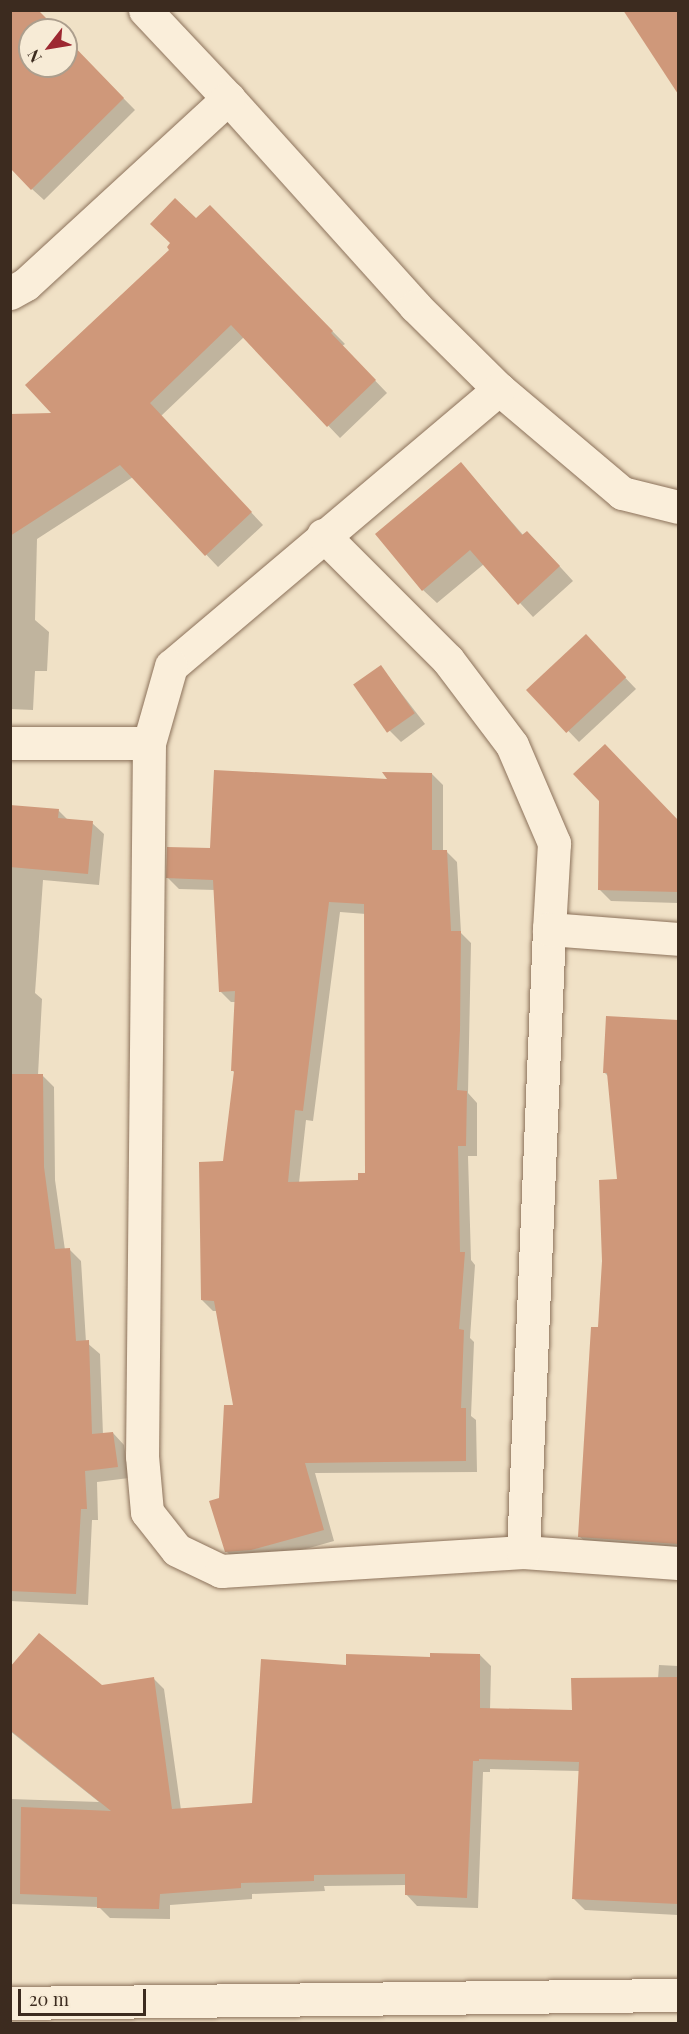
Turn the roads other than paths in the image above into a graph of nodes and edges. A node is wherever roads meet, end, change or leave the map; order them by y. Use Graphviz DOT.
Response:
graph roads {
  1 [pos="145,10"];
  2 [pos="228,98"];
  3 [pos="10,293"];
  4 [pos="500,389"];
  5 [pos="678,507"];
  6 [pos="323,535"];
  7 [pos="10,743"];
  8 [pos="149,743"];
  9 [pos="549,929"];
  10 [pos="678,939"];
  11 [pos="523,1552"];
  12 [pos="678,1563"];
  13 [pos="678,1995"];
  14 [pos="16,2010"];
  1 -- 2 [label="street"];
  2 -- 3 [label="street"];
  2 -- 4 [label="street"];
  4 -- 5 [label="street"];
  4 -- 6 [label="street"];
  6 -- 8 [label="street"];
  6 -- 9 [label="street"];
  7 -- 8 [label="street"];
  8 -- 11 [label="street"];
  9 -- 10 [label="street"];
  9 -- 11 [label="street"];
  11 -- 12 [label="street"];
  13 -- 14 [label="street"];
}
